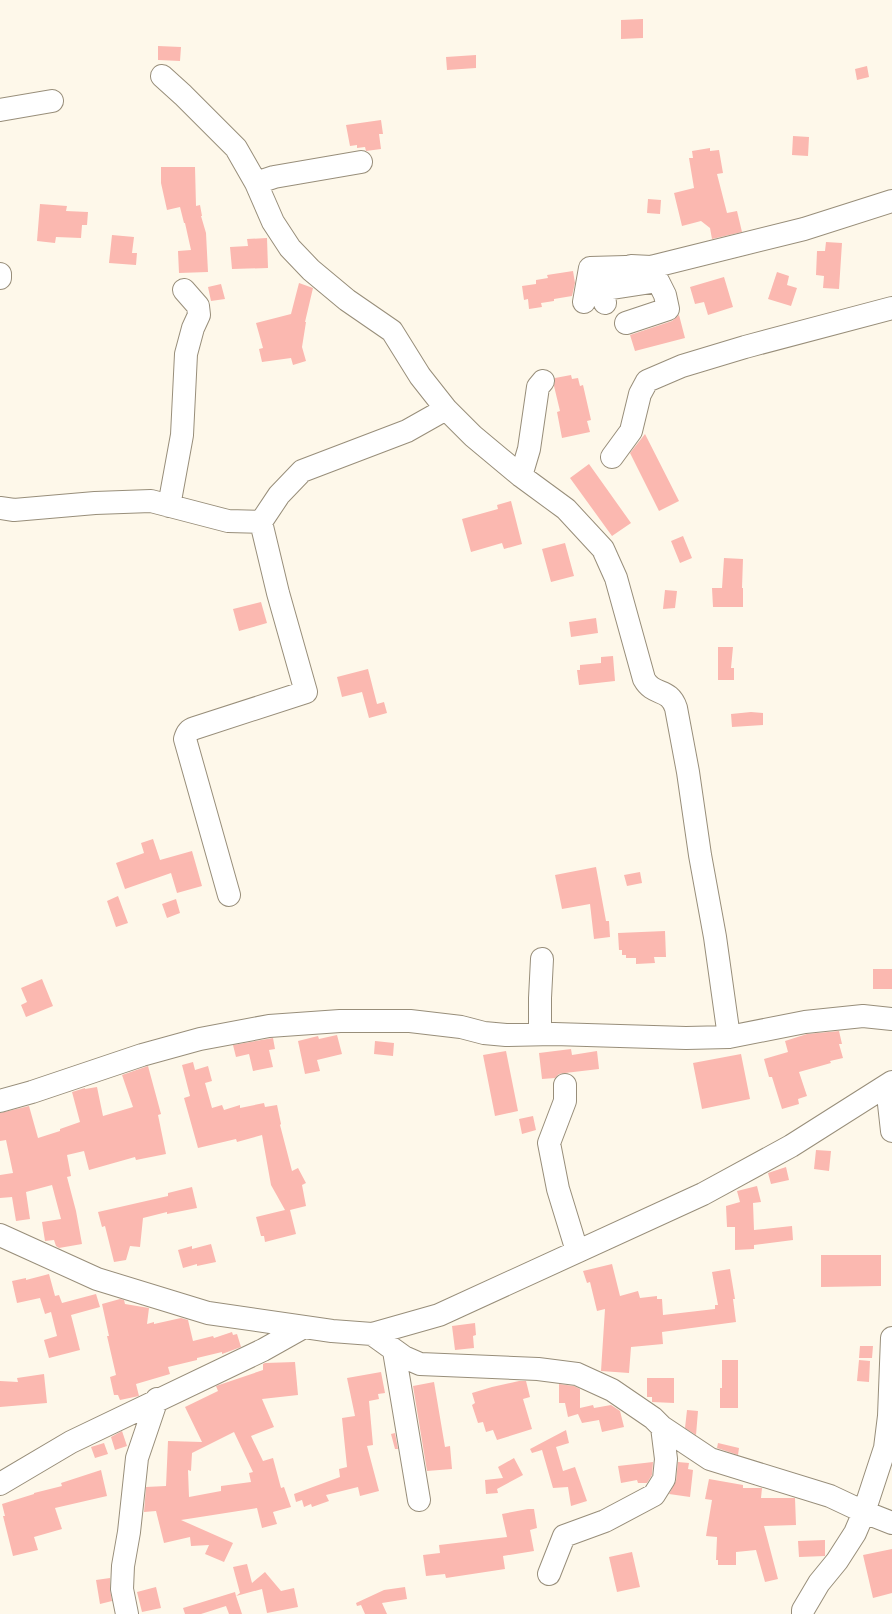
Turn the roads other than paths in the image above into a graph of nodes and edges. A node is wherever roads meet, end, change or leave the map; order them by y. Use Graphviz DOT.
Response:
graph roads {
  1 [pos="162,76"];
  2 [pos="52,101"];
  3 [pos="0,110"];
  4 [pos="361,162"];
  5 [pos="256,183"];
  6 [pos="892,200"];
  7 [pos="631,266"];
  8 [pos="0,274"];
  9 [pos="0,278"];
  10 [pos="184,290"];
  11 [pos="584,302"];
  12 [pos="892,308"];
  13 [pos="626,324"];
  14 [pos="543,380"];
  15 [pos="446,409"];
  16 [pos="612,457"];
  17 [pos="521,476"];
  18 [pos="169,506"];
  19 [pos="0,508"];
  20 [pos="261,522"];
  21 [pos="229,895"];
  22 [pos="542,959"];
  23 [pos="892,1019"];
  24 [pos="540,1034"];
  25 [pos="728,1037"];
  26 [pos="889,1084"];
  27 [pos="565,1085"];
  28 [pos="0,1101"];
  29 [pos="892,1131"];
  30 [pos="0,1234"];
  31 [pos="577,1250"];
  32 [pos="304,1327"];
  33 [pos="372,1334"];
  34 [pos="892,1338"];
  35 [pos="394,1351"];
  36 [pos="157,1399"];
  37 [pos="662,1427"];
  38 [pos="0,1484"];
  39 [pos="419,1500"];
  40 [pos="864,1512"];
  41 [pos="892,1522"];
  42 [pos="549,1574"];
  43 [pos="127,1614"];
  44 [pos="803,1614"];
  1 -- 5 [label="street"];
  2 -- 3 [label="street"];
  4 -- 5 [label="street"];
  5 -- 15 [label="street"];
  6 -- 7 [label="street"];
  7 -- 11 [label="street"];
  7 -- 13 [label="street"];
  8 -- 9 [label="street"];
  10 -- 18 [label="street"];
  12 -- 16 [label="street"];
  14 -- 17 [label="street"];
  15 -- 17 [label="street"];
  15 -- 20 [label="street"];
  17 -- 25 [label="street"];
  18 -- 19 [label="street"];
  18 -- 20 [label="street"];
  20 -- 21 [label="street"];
  22 -- 24 [label="street"];
  23 -- 25 [label="street"];
  24 -- 25 [label="street"];
  24 -- 28 [label="street"];
  26 -- 29 [label="street"];
  26 -- 31 [label="street"];
  27 -- 31 [label="street"];
  30 -- 32 [label="street"];
  31 -- 33 [label="street"];
  32 -- 33 [label="street"];
  32 -- 36 [label="street"];
  33 -- 35 [label="street"];
  34 -- 40 [label="street"];
  35 -- 37 [label="street"];
  35 -- 39 [label="street"];
  36 -- 38 [label="street"];
  36 -- 43 [label="street"];
  37 -- 40 [label="street"];
  37 -- 42 [label="street"];
  40 -- 41 [label="street"];
  40 -- 44 [label="street"];
}
